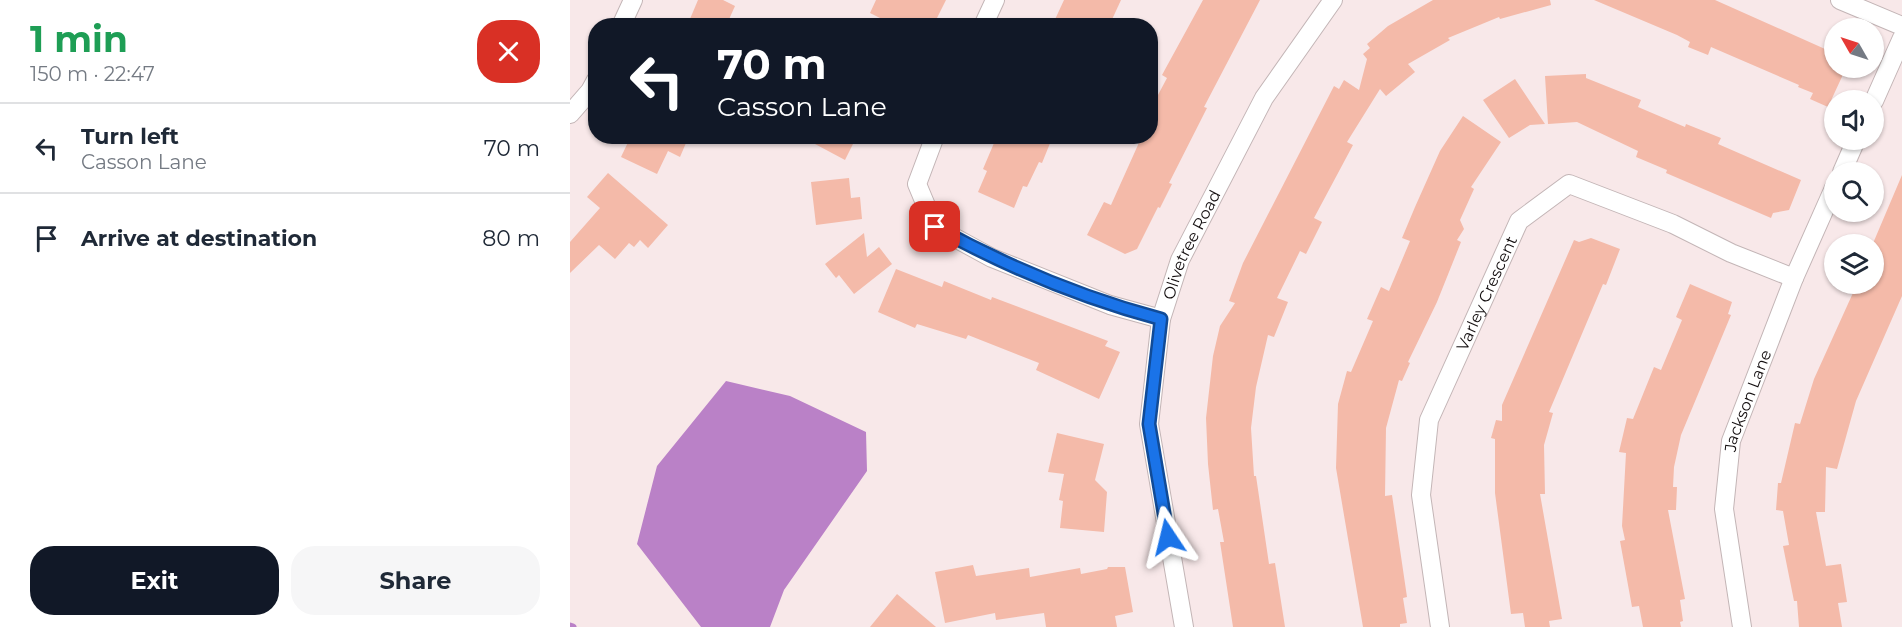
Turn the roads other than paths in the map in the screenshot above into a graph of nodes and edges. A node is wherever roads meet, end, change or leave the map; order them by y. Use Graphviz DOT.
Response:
graph roads {
  1 [pos="633,0"];
  2 [pos="995,0"];
  3 [pos="1333,0"];
  4 [pos="1840,0"];
  5 [pos="625,18"];
  6 [pos="987,18"];
  7 [pos="1902,26"];
  8 [pos="1902,38"];
  9 [pos="1879,90"];
  10 [pos="588,93"];
  11 [pos="570,114"];
  12 [pos="932,144"];
  13 [pos="1824,210"];
  14 [pos="1794,278"];
  15 [pos="1161,319"];
  16 [pos="1184,627"];
  17 [pos="1440,627"];
  18 [pos="1742,627"];
  1 -- 5 [label="street"];
  2 -- 6 [label="street"];
  3 -- 15 [label="street, Olivetree Road"];
  4 -- 7 [label="street"];
  8 -- 9 [label="street"];
  10 -- 11 [label="street"];
  12 -- 15 [label="street"];
  13 -- 14 [label="street, Jackson Lane"];
  14 -- 17 [label="street, Varley Crescent"];
  14 -- 18 [label="street, Jackson Lane"];
  15 -- 16 [label="street, Olivetree Road"];
}
